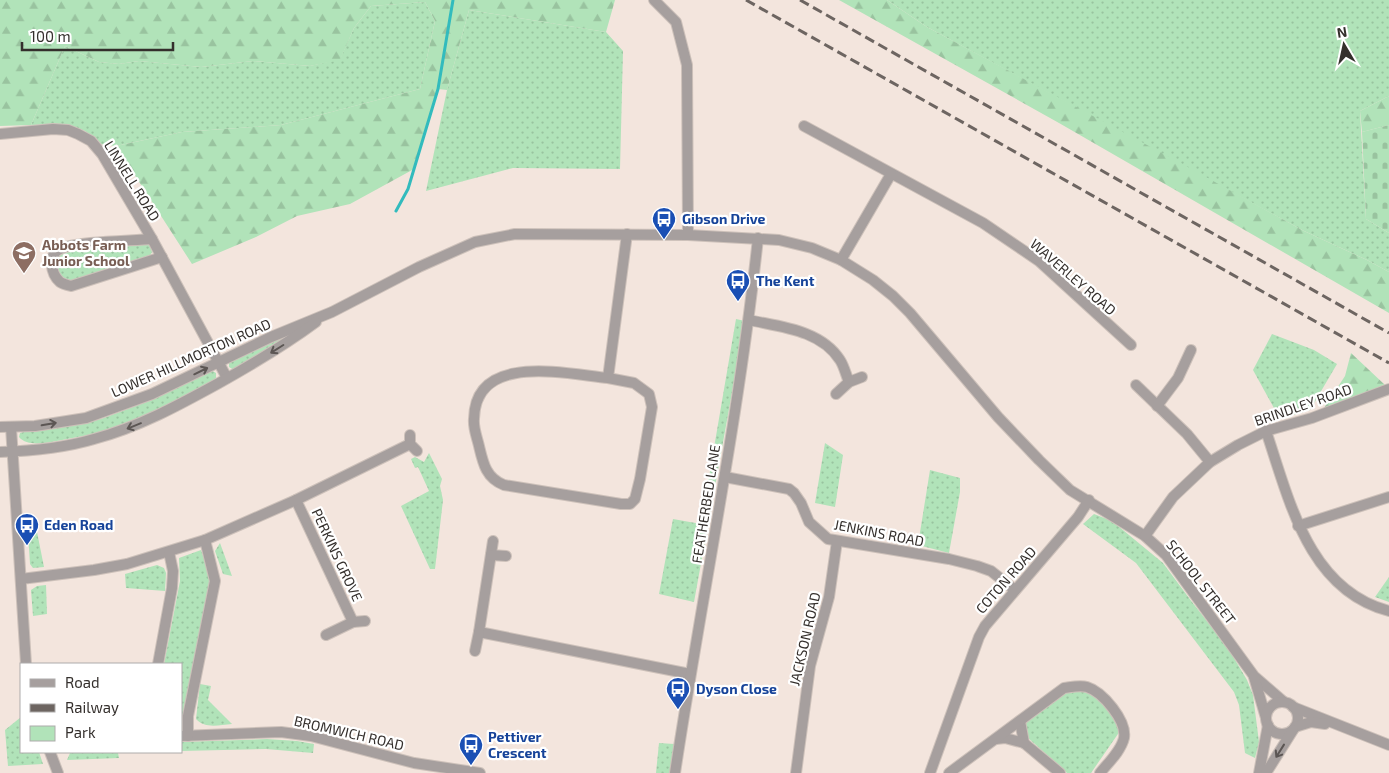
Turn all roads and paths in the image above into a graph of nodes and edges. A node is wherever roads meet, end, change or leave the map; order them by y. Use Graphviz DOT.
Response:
graph roads {
  1 [pos="654,0"];
  2 [pos="804,126"];
  3 [pos="0,134"];
  4 [pos="891,174"];
  5 [pos="627,234"];
  6 [pos="688,235"];
  7 [pos="758,238"];
  8 [pos="152,239"];
  9 [pos="162,257"];
  10 [pos="841,260"];
  11 [pos="332,312"];
  12 [pos="749,320"];
  13 [pos="1131,345"];
  14 [pos="1191,350"];
  15 [pos="219,362"];
  16 [pos="862,377"];
  17 [pos="227,378"];
  18 [pos="608,378"];
  19 [pos="849,382"];
  20 [pos="1136,385"];
  21 [pos="1389,389"];
  22 [pos="836,394"];
  23 [pos="1157,406"];
  24 [pos="0,427"];
  25 [pos="11,427"];
  26 [pos="1266,431"];
  27 [pos="412,444"];
  28 [pos="13,451"];
  29 [pos="0,452"];
  30 [pos="1210,462"];
  31 [pos="725,477"];
  32 [pos="1389,497"];
  33 [pos="296,500"];
  34 [pos="1089,500"];
  35 [pos="1298,526"];
  36 [pos="1145,536"];
  37 [pos="205,540"];
  38 [pos="493,541"];
  39 [pos="837,541"];
  40 [pos="169,552"];
  41 [pos="491,555"];
  42 [pos="506,556"];
  43 [pos="21,579"];
  44 [pos="1015,590"];
  45 [pos="1389,611"];
  46 [pos="365,621"];
  47 [pos="353,622"];
  48 [pos="479,632"];
  49 [pos="326,635"];
  50 [pos="475,652"];
  51 [pos="26,663"];
  52 [pos="158,663"];
  53 [pos="690,674"];
  54 [pos="1254,676"];
  55 [pos="1289,704"];
  56 [pos="1020,721"];
  57 [pos="1267,722"];
  58 [pos="1339,726"];
  59 [pos="1294,728"];
  60 [pos="185,736"];
  61 [pos="996,739"];
  62 [pos="1024,743"];
  63 [pos="1389,745"];
  64 [pos="54,753"];
  65 [pos="414,768"];
  66 [pos="58,773"];
  67 [pos="480,773"];
  68 [pos="675,773"];
  69 [pos="796,773"];
  70 [pos="930,773"];
  71 [pos="949,773"];
  72 [pos="1060,773"];
  73 [pos="1100,773"];
  74 [pos="1259,773"];
  75 [pos="1266,773"];
  1 -- 6 [label="street"];
  2 -- 4 [label="street, WAVERLEY ROAD"];
  3 -- 8 [label="street, LINNELL ROAD"];
  4 -- 10 [label="street"];
  4 -- 13 [label="street, WAVERLEY ROAD"];
  5 -- 6 [label="street, LOWER HILLMORTON ROAD"];
  5 -- 11 [label="street, LOWER HILLMORTON ROAD"];
  5 -- 18 [label="street"];
  6 -- 7 [label="street"];
  7 -- 10 [label="street"];
  7 -- 12 [label="street, FEATHERBED LANE"];
  8 -- 9 [label="street, LINNELL ROAD"];
  8 -- 9 [label="street, LINNELL ROAD"];
  9 -- 15 [label="street, LINNELL ROAD"];
  10 -- 34 [label="street"];
  11 -- 15 [label="street, LOWER HILLMORTON ROAD"];
  11 -- 17 [label="street, LOWER HILLMORTON ROAD, one-way"];
  12 -- 19 [label="street"];
  12 -- 31 [label="street, FEATHERBED LANE"];
  14 -- 23 [label="street"];
  15 -- 17 [label="street, LINNELL ROAD"];
  25 -- 15 [label="street, LOWER HILLMORTON ROAD, one-way"];
  16 -- 19 [label="street"];
  17 -- 28 [label="street, LOWER HILLMORTON ROAD, one-way"];
  18 -- 18 [label="street"];
  19 -- 22 [label="street"];
  20 -- 23 [label="street"];
  21 -- 26 [label="street, BRINDLEY ROAD"];
  23 -- 30 [label="street"];
  24 -- 25 [label="street, LOWER HILLMORTON ROAD"];
  25 -- 28 [label="street"];
  26 -- 30 [label="street, BRINDLEY ROAD"];
  26 -- 35 [label="street"];
  27 -- 33 [label="street"];
  28 -- 29 [label="street, LOWER HILLMORTON ROAD"];
  28 -- 43 [label="street"];
  30 -- 36 [label="street, BRINDLEY ROAD"];
  31 -- 39 [label="street, JENKINS ROAD"];
  31 -- 53 [label="street, FEATHERBED LANE"];
  32 -- 35 [label="street"];
  33 -- 37 [label="street"];
  33 -- 47 [label="street, PERKINS GROVE"];
  34 -- 36 [label="street, SCHOOL STREET"];
  34 -- 44 [label="street, COTON ROAD"];
  35 -- 45 [label="street"];
  36 -- 54 [label="street, SCHOOL STREET"];
  37 -- 40 [label="street"];
  37 -- 60 [label="street"];
  38 -- 41 [label="street"];
  39 -- 44 [label="street, JENKINS ROAD"];
  39 -- 69 [label="street, JACKSON ROAD"];
  40 -- 43 [label="street"];
  40 -- 52 [label="street"];
  41 -- 42 [label="street"];
  41 -- 48 [label="street"];
  43 -- 51 [label="street"];
  44 -- 70 [label="street, COTON ROAD"];
  46 -- 47 [label="street, PERKINS GROVE"];
  47 -- 49 [label="street, PERKINS GROVE"];
  48 -- 50 [label="street"];
  48 -- 53 [label="street"];
  53 -- 68 [label="street, FEATHERBED LANE"];
  54 -- 55 [label="street, SCHOOL STREET"];
  54 -- 57 [label="street, SCHOOL STREET"];
  55 -- 57 [label="street"];
  55 -- 58 [label="street, SCHOOL STREET"];
  55 -- 59 [label="street"];
  56 -- 61 [label="street"];
  56 -- 62 [label="street"];
  56 -- 73 [label="street"];
  57 -- 59 [label="street"];
  57 -- 74 [label="street, SCHOOL STREET"];
  58 -- 59 [label="street"];
  58 -- 63 [label="street"];
  59 -- 75 [label="street, one-way"];
  60 -- 65 [label="street, BROMWICH ROAD"];
  61 -- 62 [label="street"];
  61 -- 71 [label="street"];
  62 -- 72 [label="street"];
  64 -- 66 [label="street"];
  65 -- 67 [label="street, BROMWICH ROAD"];
}
